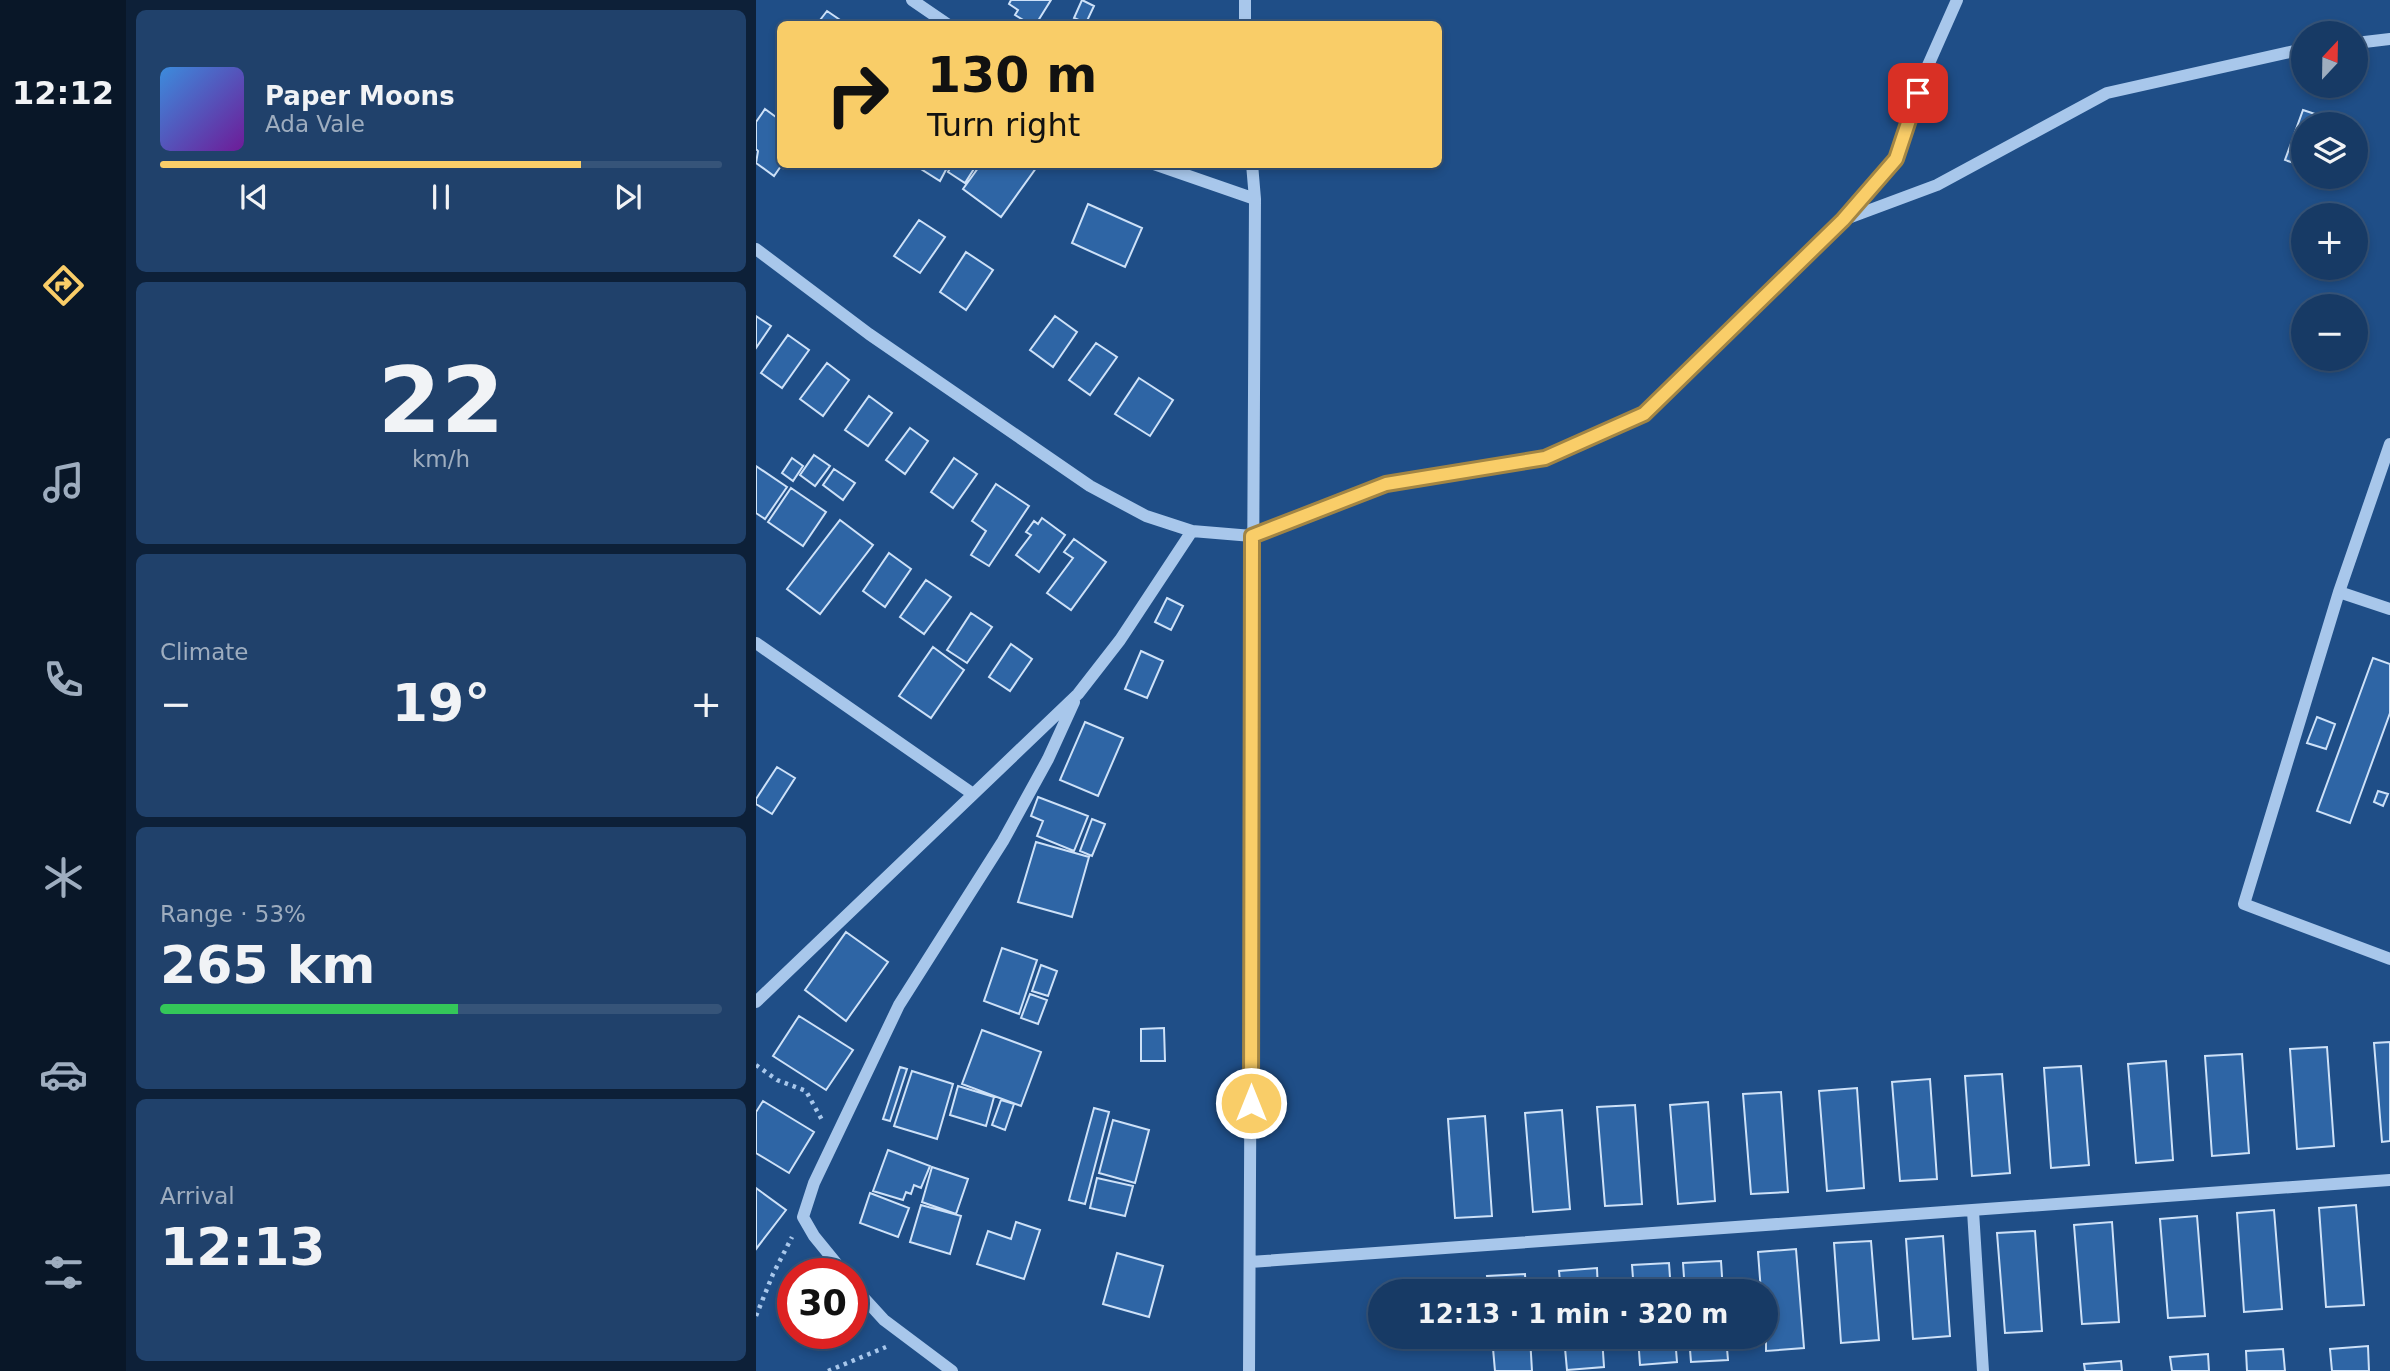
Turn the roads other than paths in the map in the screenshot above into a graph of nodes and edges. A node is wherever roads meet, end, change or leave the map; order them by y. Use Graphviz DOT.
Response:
graph roads {
  1 [pos="912,0"];
  2 [pos="1245,0"];
  3 [pos="1957,0"];
  4 [pos="943,21"];
  5 [pos="1245,21"];
  6 [pos="2390,39"];
  7 [pos="2368,42"];
  8 [pos="2291,52"];
  9 [pos="1166,168"];
  10 [pos="1252,168"];
  11 [pos="1255,199"];
  12 [pos="1843,220"];
  13 [pos="756,248"];
  14 [pos="2390,444"];
  15 [pos="1192,531"];
  16 [pos="1252,536"];
  17 [pos="2339,592"];
  18 [pos="2390,610"];
  19 [pos="756,643"];
  20 [pos="1078,694"];
  21 [pos="973,794"];
  22 [pos="2390,959"];
  23 [pos="756,1002"];
  24 [pos="2390,1180"];
  25 [pos="1973,1211"];
  26 [pos="832,1258"];
  27 [pos="1250,1262"];
  28 [pos="868,1302"];
  29 [pos="952,1371"];
  30 [pos="1249,1371"];
  31 [pos="1983,1371"];
  1 -- 4 [label="street"];
  2 -- 5 [label="street"];
  3 -- 12 [label="street"];
  6 -- 7 [label="street"];
  8 -- 12 [label="street"];
  9 -- 11 [label="street"];
  10 -- 11 [label="street"];
  11 -- 16 [label="street"];
  12 -- 16 [label="street"];
  13 -- 15 [label="street"];
  14 -- 17 [label="street"];
  15 -- 16 [label="street"];
  15 -- 20 [label="street"];
  16 -- 27 [label="street"];
  17 -- 18 [label="street"];
  17 -- 22 [label="street"];
  19 -- 21 [label="street"];
  20 -- 21 [label="street"];
  20 -- 26 [label="street"];
  21 -- 23 [label="street"];
  24 -- 25 [label="street"];
  25 -- 27 [label="street"];
  25 -- 31 [label="street"];
  27 -- 30 [label="street"];
  28 -- 29 [label="street"];
}
